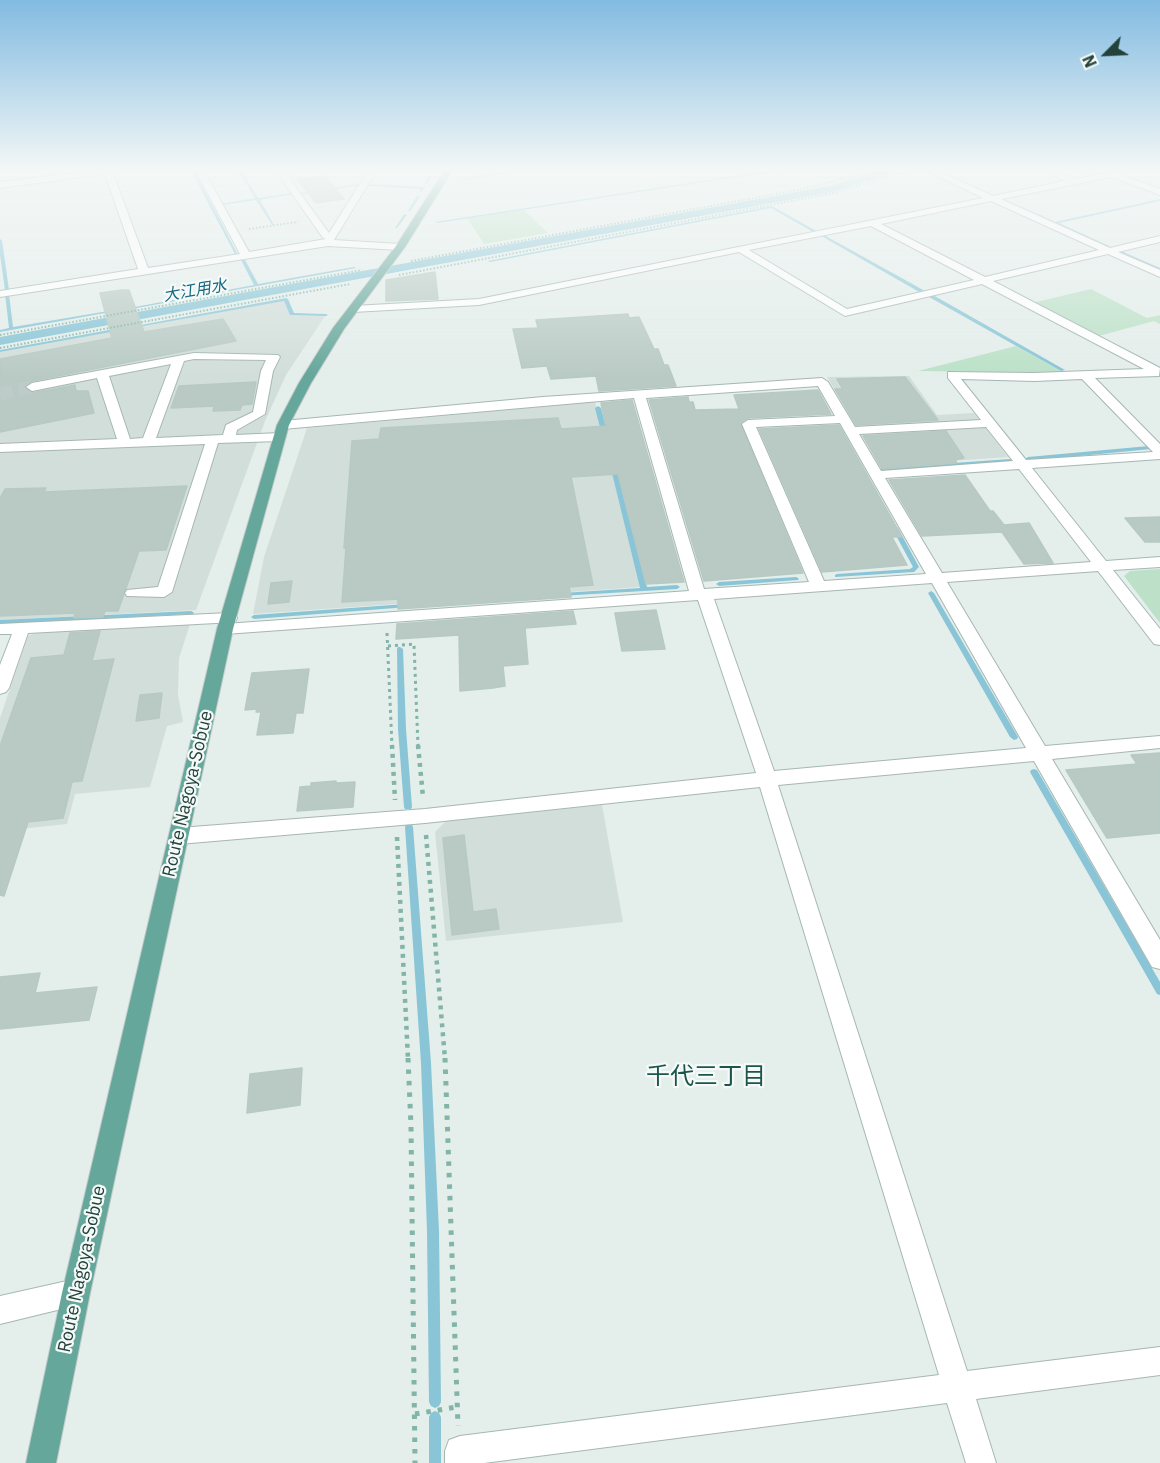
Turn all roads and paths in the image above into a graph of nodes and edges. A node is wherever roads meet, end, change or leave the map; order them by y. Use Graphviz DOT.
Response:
graph roads {
  1 [pos="133,239"];
  2 [pos="237,239"];
  3 [pos="405,239"];
  4 [pos="547,239"];
  5 [pos="569,239"];
  6 [pos="796,239"];
  7 [pos="903,239"];
  8 [pos="1084,239"];
  9 [pos="1159,239"];
  10 [pos="330,240"];
  11 [pos="400,247"];
  12 [pos="742,250"];
  13 [pos="1110,251"];
  14 [pos="246,256"];
  15 [pos="144,272"];
  16 [pos="381,272"];
  17 [pos="1160,274"];
  18 [pos="983,280"];
  19 [pos="0,294"];
  20 [pos="353,309"];
  21 [pos="0,335"];
  22 [pos="0,348"];
  23 [pos="179,359"];
  24 [pos="1160,372"];
  25 [pos="102,374"];
  26 [pos="1086,376"];
  27 [pos="32,387"];
  28 [pos="639,394"];
  29 [pos="990,423"];
  30 [pos="847,425"];
  31 [pos="282,431"];
  32 [pos="221,439"];
  33 [pos="148,442"];
  34 [pos="125,443"];
  35 [pos="0,448"];
  36 [pos="1160,453"];
  37 [pos="1023,465"];
  38 [pos="876,475"];
  39 [pos="1160,562"];
  40 [pos="1102,566"];
  41 [pos="936,577"];
  42 [pos="818,586"];
  43 [pos="133,593"];
  44 [pos="701,594"];
  45 [pos="387,617"];
  46 [pos="227,623"];
  47 [pos="22,628"];
  48 [pos="0,629"];
  49 [pos="1160,640"];
  50 [pos="388,646"];
  51 [pos="0,688"];
  52 [pos="1160,742"];
  53 [pos="1039,753"];
  54 [pos="767,779"];
  55 [pos="425,816"];
  56 [pos="396,818"];
  57 [pos="179,836"];
  58 [pos="1160,960"];
  59 [pos="76,1293"];
  60 [pos="0,1310"];
  61 [pos="1160,1361"];
  62 [pos="957,1387"];
  63 [pos="458,1407"];
  64 [pos="415,1414"];
  65 [pos="460,1457"];
  66 [pos="41,1463"];
  67 [pos="415,1463"];
  68 [pos="981,1463"];
  1 -- 15 [label="street"];
  2 -- 14 [label="street"];
  3 -- 11 [label="main road, Route Nagoya-Sobue"];
  4 -- 16 [label="path"];
  5 -- 16 [label="path"];
  6 -- 12 [label="street"];
  7 -- 18 [label="street"];
  8 -- 13 [label="street"];
  9 -- 13 [label="street"];
  10 -- 11 [label="street"];
  10 -- 14 [label="street"];
  11 -- 16 [label="main road, Route Nagoya-Sobue"];
  12 -- 18 [label="street"];
  12 -- 20 [label="street"];
  13 -- 17 [label="street"];
  13 -- 18 [label="street"];
  14 -- 15 [label="street"];
  15 -- 19 [label="street"];
  16 -- 20 [label="main road, Route Nagoya-Sobue"];
  16 -- 21 [label="path"];
  16 -- 22 [label="path"];
  18 -- 24 [label="street"];
  20 -- 31 [label="main road, Route Nagoya-Sobue"];
  23 -- 25 [label="street"];
  23 -- 32 [label="street"];
  23 -- 33 [label="street"];
  24 -- 26 [label="street"];
  25 -- 27 [label="street"];
  25 -- 34 [label="street"];
  26 -- 29 [label="street"];
  26 -- 36 [label="street"];
  28 -- 30 [label="street"];
  28 -- 31 [label="street"];
  28 -- 44 [label="street"];
  29 -- 30 [label="street"];
  29 -- 37 [label="street"];
  30 -- 38 [label="street"];
  30 -- 42 [label="street"];
  31 -- 32 [label="street"];
  31 -- 46 [label="main road, Route Nagoya-Sobue"];
  32 -- 33 [label="street"];
  32 -- 43 [label="street"];
  33 -- 34 [label="street"];
  34 -- 35 [label="street"];
  36 -- 37 [label="street"];
  37 -- 38 [label="street"];
  37 -- 40 [label="street"];
  38 -- 41 [label="street"];
  39 -- 40 [label="street"];
  40 -- 41 [label="street"];
  40 -- 49 [label="street"];
  41 -- 42 [label="street"];
  41 -- 53 [label="street"];
  42 -- 44 [label="street"];
  44 -- 45 [label="street"];
  44 -- 54 [label="street"];
  45 -- 46 [label="street"];
  45 -- 50 [label="path"];
  46 -- 47 [label="street"];
  46 -- 57 [label="main road, Route Nagoya-Sobue"];
  47 -- 48 [label="street"];
  47 -- 51 [label="street"];
  50 -- 55 [label="path"];
  50 -- 56 [label="path"];
  52 -- 53 [label="street"];
  53 -- 54 [label="street"];
  53 -- 58 [label="street"];
  54 -- 55 [label="street"];
  54 -- 62 [label="street"];
  55 -- 56 [label="street"];
  55 -- 63 [label="path"];
  56 -- 57 [label="street"];
  56 -- 64 [label="path"];
  57 -- 59 [label="main road, Route Nagoya-Sobue"];
  59 -- 60 [label="street"];
  59 -- 66 [label="main road, Route Nagoya-Sobue"];
  61 -- 62 [label="street"];
  62 -- 65 [label="street"];
  62 -- 68 [label="street"];
  63 -- 64 [label="path"];
  63 -- 65 [label="path"];
  64 -- 67 [label="path"];
}
